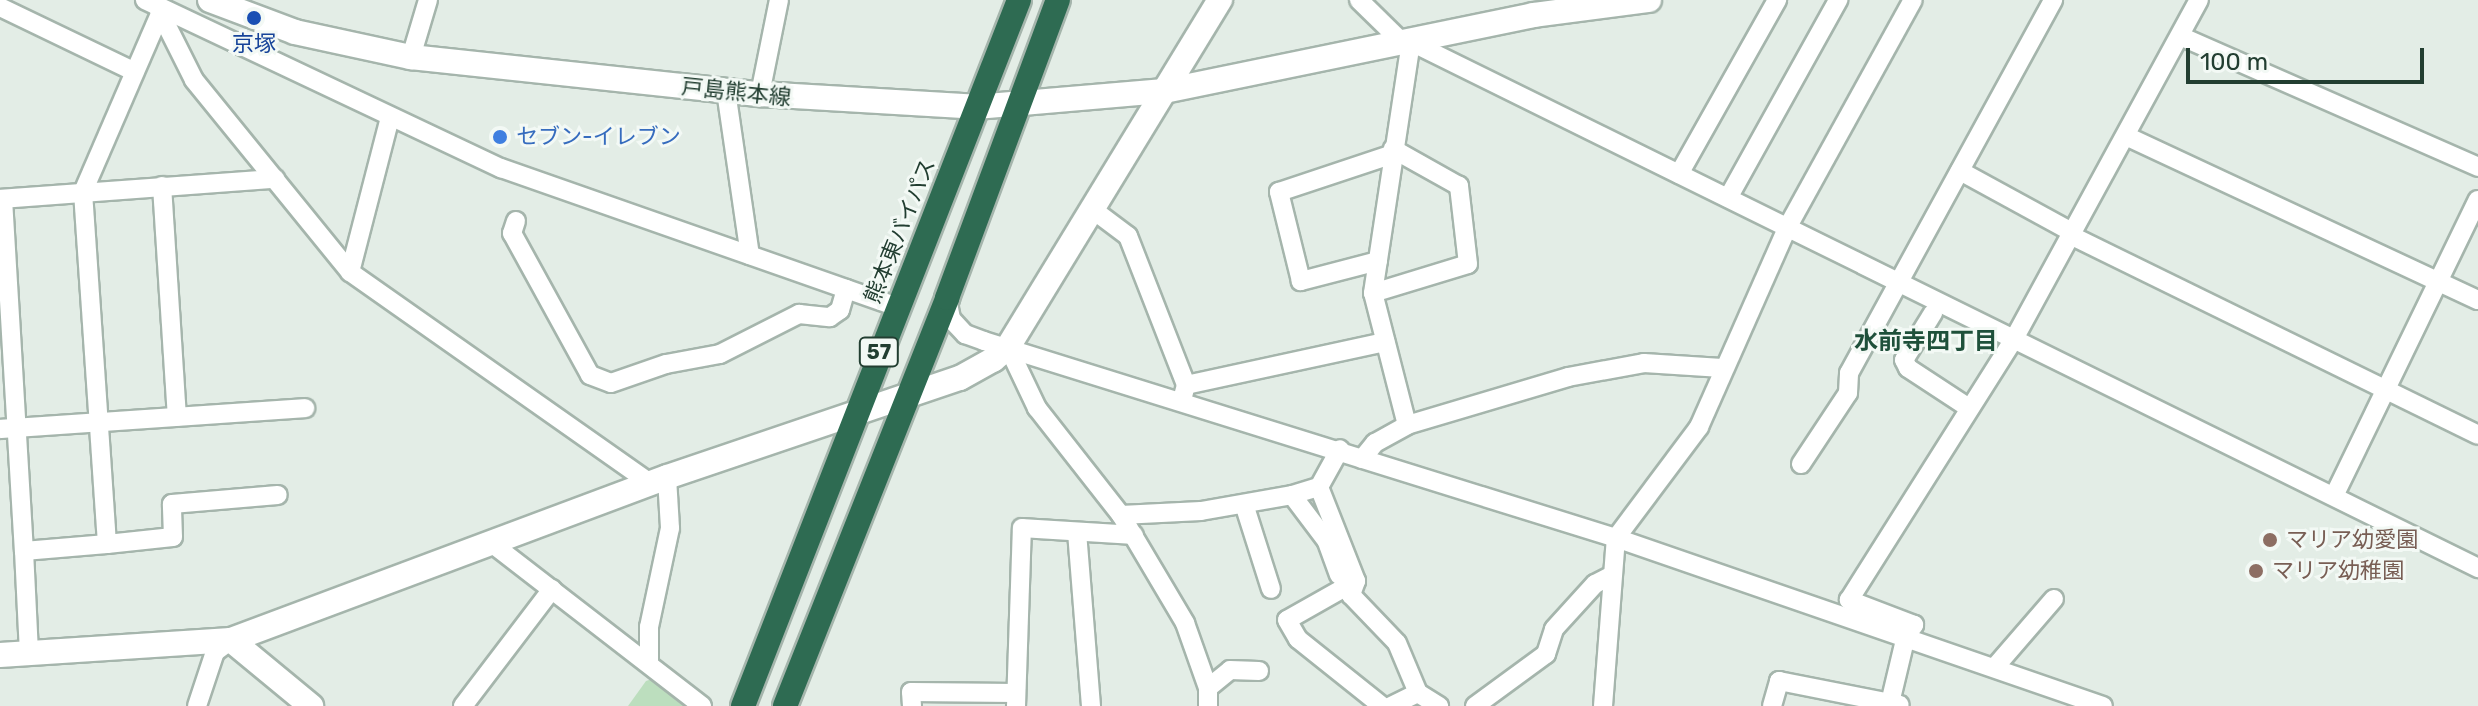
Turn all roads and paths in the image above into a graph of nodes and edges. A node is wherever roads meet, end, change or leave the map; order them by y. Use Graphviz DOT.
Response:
graph roads {
  1 [pos="210,0"];
  2 [pos="428,0"];
  3 [pos="779,0"];
  4 [pos="1019,0"];
  5 [pos="1058,0"];
  6 [pos="1220,0"];
  7 [pos="1359,0"];
  8 [pos="1649,0"];
  9 [pos="1777,0"];
  10 [pos="1838,0"];
  11 [pos="1913,0"];
  12 [pos="2053,0"];
  13 [pos="2199,0"];
  14 [pos="155,5"];
  15 [pos="0,7"];
  16 [pos="1525,8"];
  17 [pos="2180,36"];
  18 [pos="1408,43"];
  19 [pos="411,57"];
  20 [pos="133,71"];
  21 [pos="726,91"];
  22 [pos="1164,91"];
  23 [pos="760,94"];
  24 [pos="1018,104"];
  25 [pos="976,107"];
  26 [pos="390,117"];
  27 [pos="2126,136"];
  28 [pos="1393,152"];
  29 [pos="2478,167"];
  30 [pos="1960,171"];
  31 [pos="1679,174"];
  32 [pos="275,179"];
  33 [pos="162,186"];
  34 [pos="83,192"];
  35 [pos="1728,198"];
  36 [pos="2,199"];
  37 [pos="2478,200"];
  38 [pos="1092,209"];
  39 [pos="516,221"];
  40 [pos="1787,228"];
  41 [pos="2472,229"];
  42 [pos="2071,233"];
  43 [pos="750,255"];
  44 [pos="1378,261"];
  45 [pos="350,272"];
  46 [pos="1897,281"];
  47 [pos="2439,282"];
  48 [pos="846,289"];
  49 [pos="1373,293"];
  50 [pos="947,298"];
  51 [pos="2478,300"];
  52 [pos="898,307"];
  53 [pos="1933,313"];
  54 [pos="2014,339"];
  55 [pos="1385,342"];
  56 [pos="1008,347"];
  57 [pos="1722,368"];
  58 [pos="2385,389"];
  59 [pos="1184,392"];
  60 [pos="905,397"];
  61 [pos="305,408"];
  62 [pos="1969,408"];
  63 [pos="854,414"];
  64 [pos="177,417"];
  65 [pos="96,422"];
  66 [pos="1407,425"];
  67 [pos="8,429"];
  68 [pos="2478,435"];
  69 [pos="1340,449"];
  70 [pos="1362,459"];
  71 [pos="1801,464"];
  72 [pos="659,480"];
  73 [pos="1319,487"];
  74 [pos="278,495"];
  75 [pos="1292,495"];
  76 [pos="2334,496"];
  77 [pos="1244,504"];
  78 [pos="1121,515"];
  79 [pos="1077,532"];
  80 [pos="1134,535"];
  81 [pos="1616,538"];
  82 [pos="490,542"];
  83 [pos="107,544"];
  84 [pos="24,551"];
  85 [pos="2478,568"];
  86 [pos="1611,576"];
  87 [pos="1348,578"];
  88 [pos="552,589"];
  89 [pos="1271,589"];
  90 [pos="2054,599"];
  91 [pos="1906,636"];
  92 [pos="231,640"];
  93 [pos="29,653"];
  94 [pos="0,655"];
  95 [pos="649,661"];
  96 [pos="1995,667"];
  97 [pos="1259,671"];
  98 [pos="1418,693"];
  99 [pos="1208,697"];
  100 [pos="1016,700"];
  101 [pos="1896,704"];
  102 [pos="197,706"];
  103 [pos="311,706"];
  104 [pos="463,706"];
  105 [pos="702,706"];
  106 [pos="743,706"];
  107 [pos="785,706"];
  108 [pos="912,706"];
  109 [pos="1091,706"];
  110 [pos="1382,706"];
  111 [pos="1391,706"];
  112 [pos="1439,706"];
  113 [pos="1475,706"];
  114 [pos="1603,706"];
  115 [pos="1772,706"];
  116 [pos="2103,706"];
  1 -- 19 [label="street, 戸島熊本線"];
  2 -- 19 [label="street"];
  3 -- 23 [label="street"];
  4 -- 25 [label="highway, 熊本東バイパス / 57"];
  5 -- 24 [label="highway, 57"];
  6 -- 22 [label="street"];
  7 -- 18 [label="street"];
  8 -- 16 [label="street, 戸島熊本線"];
  9 -- 31 [label="street"];
  10 -- 35 [label="street"];
  11 -- 40 [label="street"];
  12 -- 30 [label="street"];
  13 -- 17 [label="street"];
  14 -- 20 [label="street"];
  14 -- 26 [label="street"];
  14 -- 32 [label="street"];
  15 -- 20 [label="street"];
  16 -- 18 [label="street, 戸島熊本線"];
  17 -- 27 [label="street"];
  17 -- 29 [label="street"];
  18 -- 22 [label="street, 戸島熊本線"];
  18 -- 28 [label="street"];
  18 -- 31 [label="street"];
  19 -- 21 [label="street, 戸島熊本線"];
  20 -- 34 [label="street"];
  21 -- 23 [label="street, 戸島熊本線"];
  21 -- 43 [label="street"];
  22 -- 24 [label="street, 戸島熊本線"];
  22 -- 38 [label="street"];
  23 -- 25 [label="street, 戸島熊本線"];
  24 -- 25 [label="street, 戸島熊本線"];
  24 -- 50 [label="highway, 57"];
  25 -- 52 [label="highway, 熊本東バイパス / 57"];
  26 -- 43 [label="street"];
  26 -- 45 [label="street"];
  27 -- 42 [label="street"];
  27 -- 47 [label="street"];
  28 -- 44 [label="street"];
  28 -- 44 [label="street"];
  28 -- 49 [label="street"];
  30 -- 42 [label="street"];
  30 -- 46 [label="street"];
  31 -- 35 [label="street"];
  32 -- 33 [label="street"];
  32 -- 45 [label="street"];
  33 -- 34 [label="street"];
  33 -- 64 [label="street"];
  34 -- 36 [label="street"];
  34 -- 65 [label="street"];
  35 -- 40 [label="street"];
  36 -- 67 [label="street"];
  37 -- 41 [label="street"];
  38 -- 56 [label="street"];
  38 -- 59 [label="street"];
  39 -- 48 [label="street"];
  40 -- 46 [label="street"];
  40 -- 57 [label="street"];
  41 -- 47 [label="street"];
  42 -- 54 [label="street"];
  42 -- 58 [label="street"];
  43 -- 48 [label="street"];
  44 -- 49 [label="street"];
  45 -- 72 [label="street"];
  46 -- 54 [label="street"];
  46 -- 71 [label="street"];
  47 -- 51 [label="street"];
  47 -- 58 [label="street"];
  48 -- 52 [label="street"];
  49 -- 55 [label="street"];
  50 -- 56 [label="street"];
  50 -- 60 [label="highway, 57"];
  52 -- 63 [label="highway, 熊本東バイパス / 57"];
  53 -- 62 [label="street"];
  54 -- 62 [label="street"];
  54 -- 76 [label="street"];
  55 -- 59 [label="street"];
  55 -- 66 [label="street"];
  56 -- 59 [label="street"];
  56 -- 60 [label="street"];
  56 -- 78 [label="street"];
  57 -- 66 [label="street"];
  57 -- 81 [label="street"];
  58 -- 68 [label="street"];
  58 -- 76 [label="street"];
  59 -- 69 [label="street"];
  60 -- 63 [label="street"];
  60 -- 107 [label="highway, 57"];
  61 -- 64 [label="street"];
  62 -- 91 [label="street"];
  63 -- 72 [label="street"];
  63 -- 106 [label="highway, 熊本東バイパス / 57"];
  64 -- 65 [label="street"];
  65 -- 67 [label="street"];
  65 -- 83 [label="street"];
  66 -- 70 [label="street"];
  67 -- 84 [label="street"];
  69 -- 70 [label="street"];
  69 -- 73 [label="street"];
  70 -- 81 [label="street"];
  72 -- 82 [label="street"];
  72 -- 95 [label="street"];
  73 -- 75 [label="street"];
  73 -- 87 [label="street"];
  74 -- 83 [label="street"];
  75 -- 77 [label="street"];
  75 -- 87 [label="street"];
  76 -- 85 [label="street"];
  77 -- 78 [label="street"];
  77 -- 89 [label="street"];
  78 -- 80 [label="street"];
  79 -- 80 [label="street"];
  79 -- 100 [label="street"];
  79 -- 109 [label="street"];
  80 -- 99 [label="street"];
  81 -- 86 [label="street"];
  81 -- 91 [label="street"];
  82 -- 88 [label="street"];
  82 -- 92 [label="street"];
  83 -- 84 [label="street"];
  84 -- 93 [label="street"];
  86 -- 113 [label="street"];
  86 -- 114 [label="street"];
  87 -- 98 [label="street"];
  87 -- 110 [label="street"];
  88 -- 95 [label="street"];
  88 -- 104 [label="street"];
  90 -- 96 [label="street"];
  91 -- 96 [label="street"];
  91 -- 101 [label="street"];
  92 -- 93 [label="street"];
  92 -- 102 [label="street"];
  92 -- 103 [label="street"];
  93 -- 94 [label="street"];
  95 -- 105 [label="street"];
  96 -- 116 [label="street"];
  97 -- 99 [label="street"];
  98 -- 111 [label="street"];
  98 -- 112 [label="street"];
  100 -- 108 [label="street"];
  101 -- 115 [label="street"];
}
